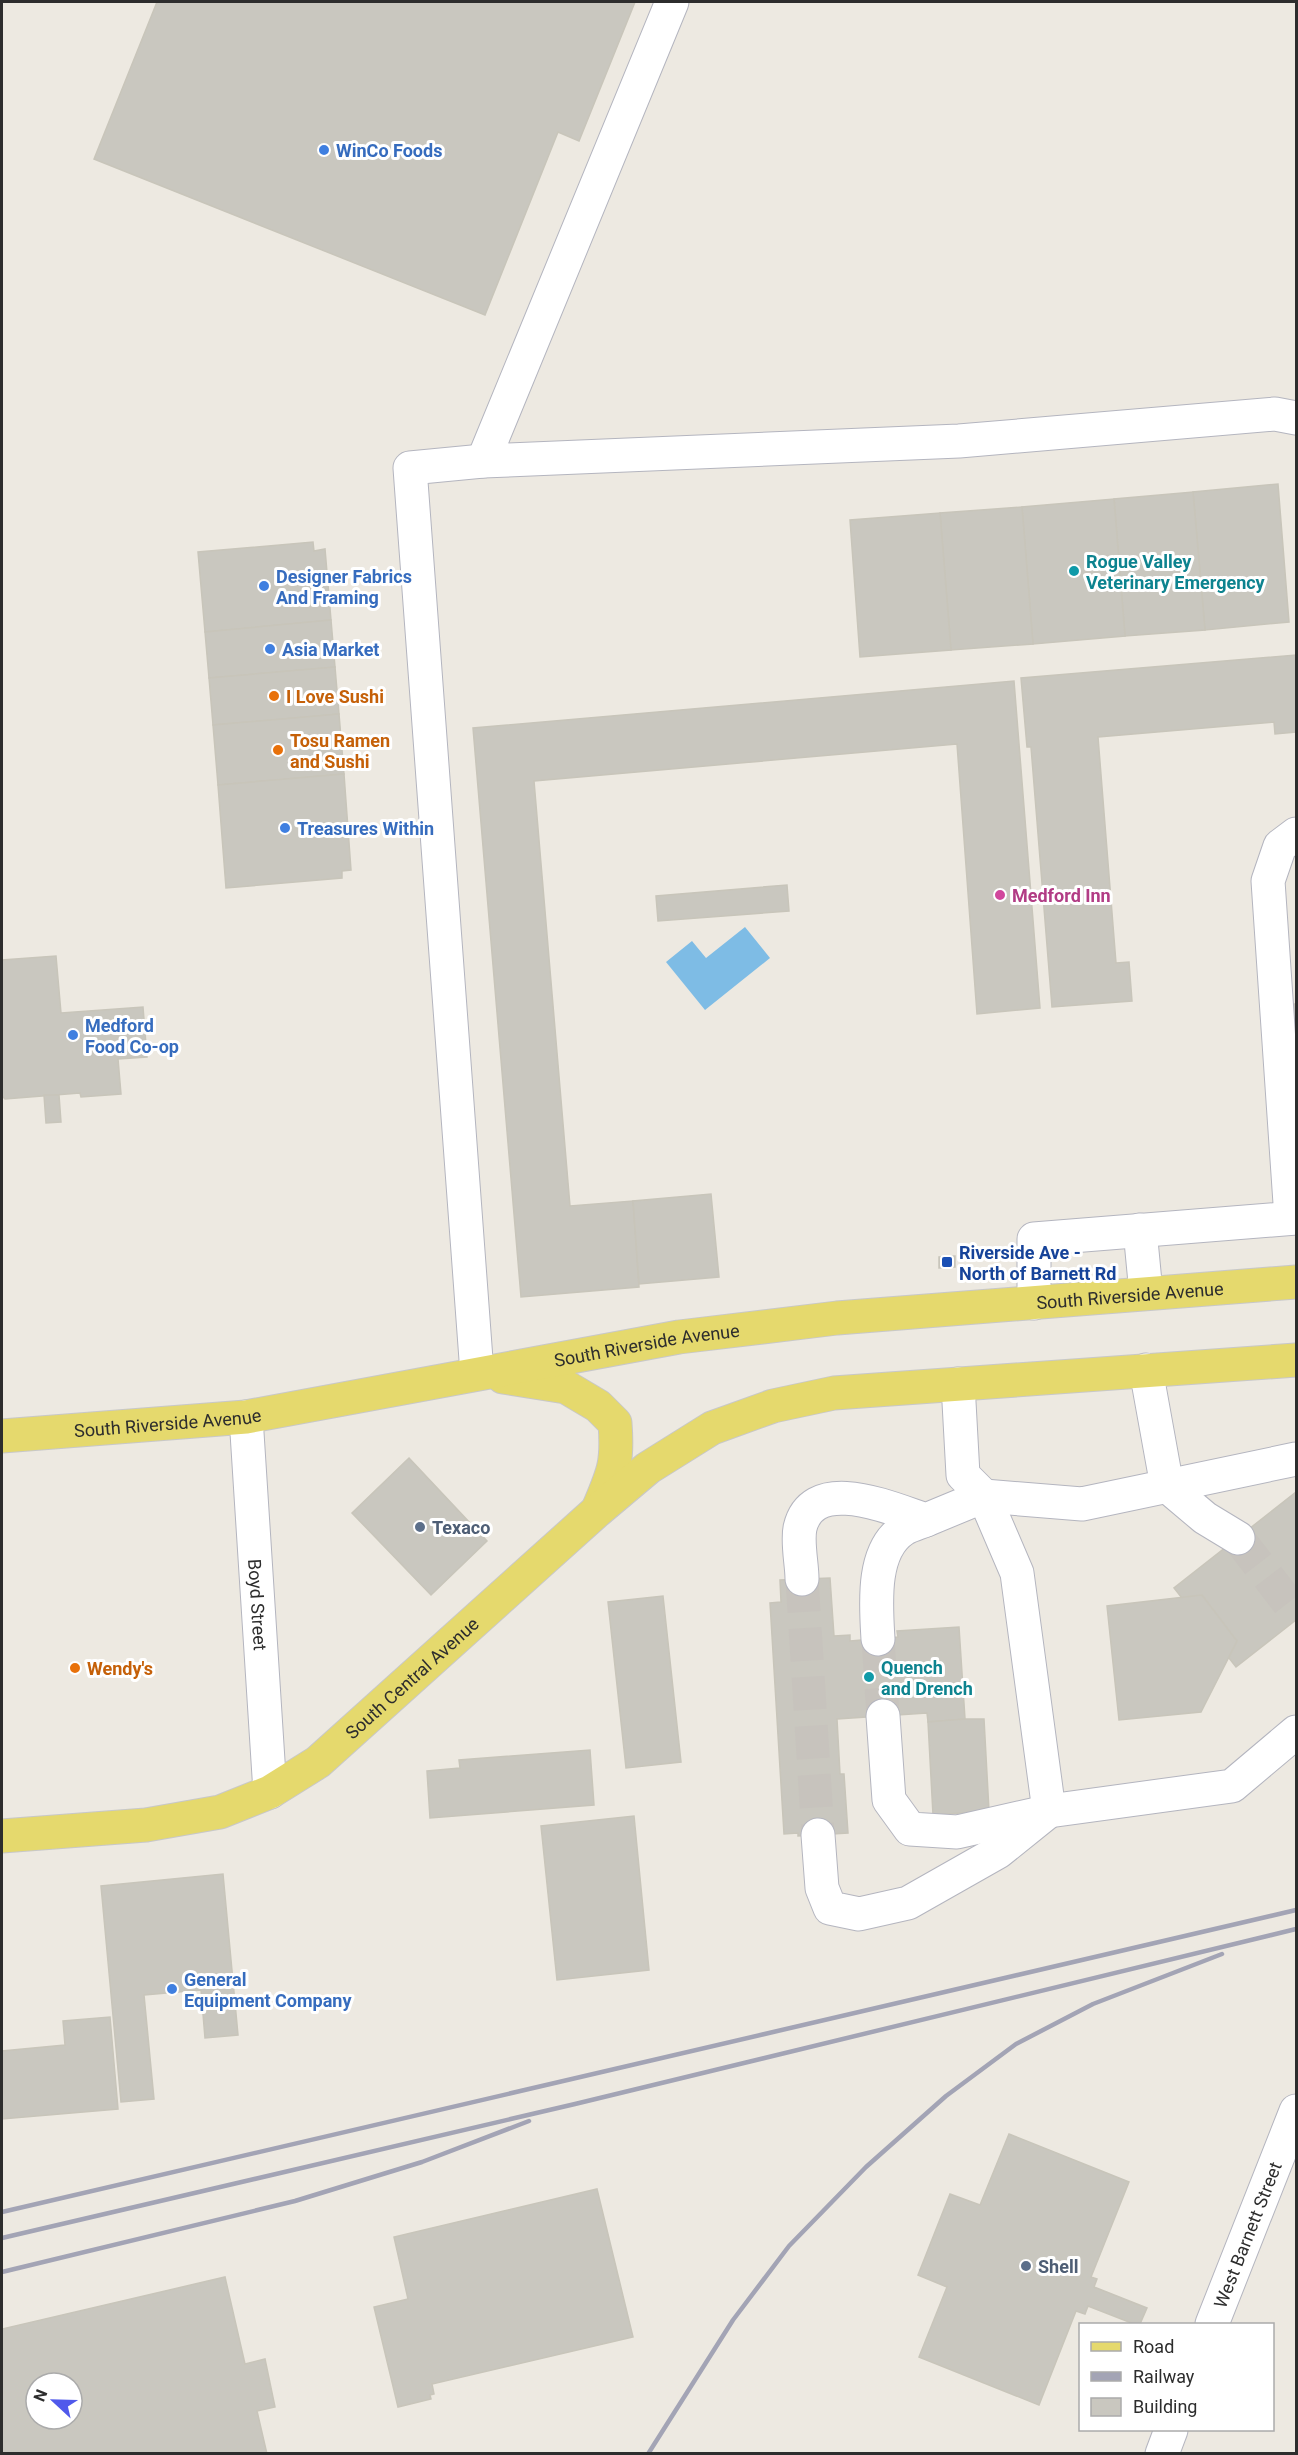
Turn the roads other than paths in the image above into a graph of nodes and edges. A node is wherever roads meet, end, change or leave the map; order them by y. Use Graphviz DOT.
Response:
graph roads {
  1 [pos="672,2"];
  2 [pos="1296,418"];
  3 [pos="483,461"];
  4 [pos="1296,834"];
  5 [pos="1293,1218"];
  6 [pos="1140,1230"];
  7 [pos="1296,1282"];
  8 [pos="1146,1293"];
  9 [pos="1034,1303"];
  10 [pos="1296,1360"];
  11 [pos="1146,1370"];
  12 [pos="477,1373"];
  13 [pos="958,1384"];
  14 [pos="246,1417"];
  15 [pos="2,1436"];
  16 [pos="1296,1459"];
  17 [pos="1167,1486"];
  18 [pos="984,1496"];
  19 [pos="597,1511"];
  20 [pos="926,1520"];
  21 [pos="1238,1538"];
  22 [pos="802,1579"];
  23 [pos="878,1639"];
  24 [pos="883,1716"];
  25 [pos="1296,1732"];
  26 [pos="270,1792"];
  27 [pos="1048,1811"];
  28 [pos="818,1835"];
  29 [pos="2,1836"];
  30 [pos="1296,2111"];
  31 [pos="1213,2323"];
  32 [pos="1171,2431"];
  33 [pos="1162,2454"];
  1 -- 3 [label="street"];
  2 -- 3 [label="street"];
  3 -- 12 [label="street"];
  4 -- 5 [label="street"];
  5 -- 6 [label="street"];
  6 -- 8 [label="street"];
  6 -- 9 [label="street"];
  7 -- 8 [label="main road, South Riverside Avenue"];
  8 -- 9 [label="main road, South Riverside Avenue"];
  9 -- 12 [label="main road, South Riverside Avenue"];
  10 -- 11 [label="main road"];
  11 -- 13 [label="main road"];
  11 -- 17 [label="street"];
  12 -- 14 [label="main road, South Riverside Avenue"];
  12 -- 19 [label="main road"];
  13 -- 18 [label="street"];
  13 -- 19 [label="main road, South Central Avenue"];
  14 -- 15 [label="main road, South Riverside Avenue"];
  14 -- 26 [label="street, Boyd Street"];
  16 -- 17 [label="street"];
  17 -- 18 [label="street"];
  17 -- 21 [label="street"];
  18 -- 20 [label="street"];
  18 -- 27 [label="street"];
  19 -- 26 [label="main road, South Central Avenue"];
  20 -- 22 [label="street"];
  20 -- 23 [label="street"];
  24 -- 27 [label="street"];
  25 -- 27 [label="street"];
  26 -- 29 [label="main road, South Central Avenue"];
  27 -- 28 [label="street"];
  30 -- 31 [label="street, West Barnett Street"];
  32 -- 33 [label="street"];
}
